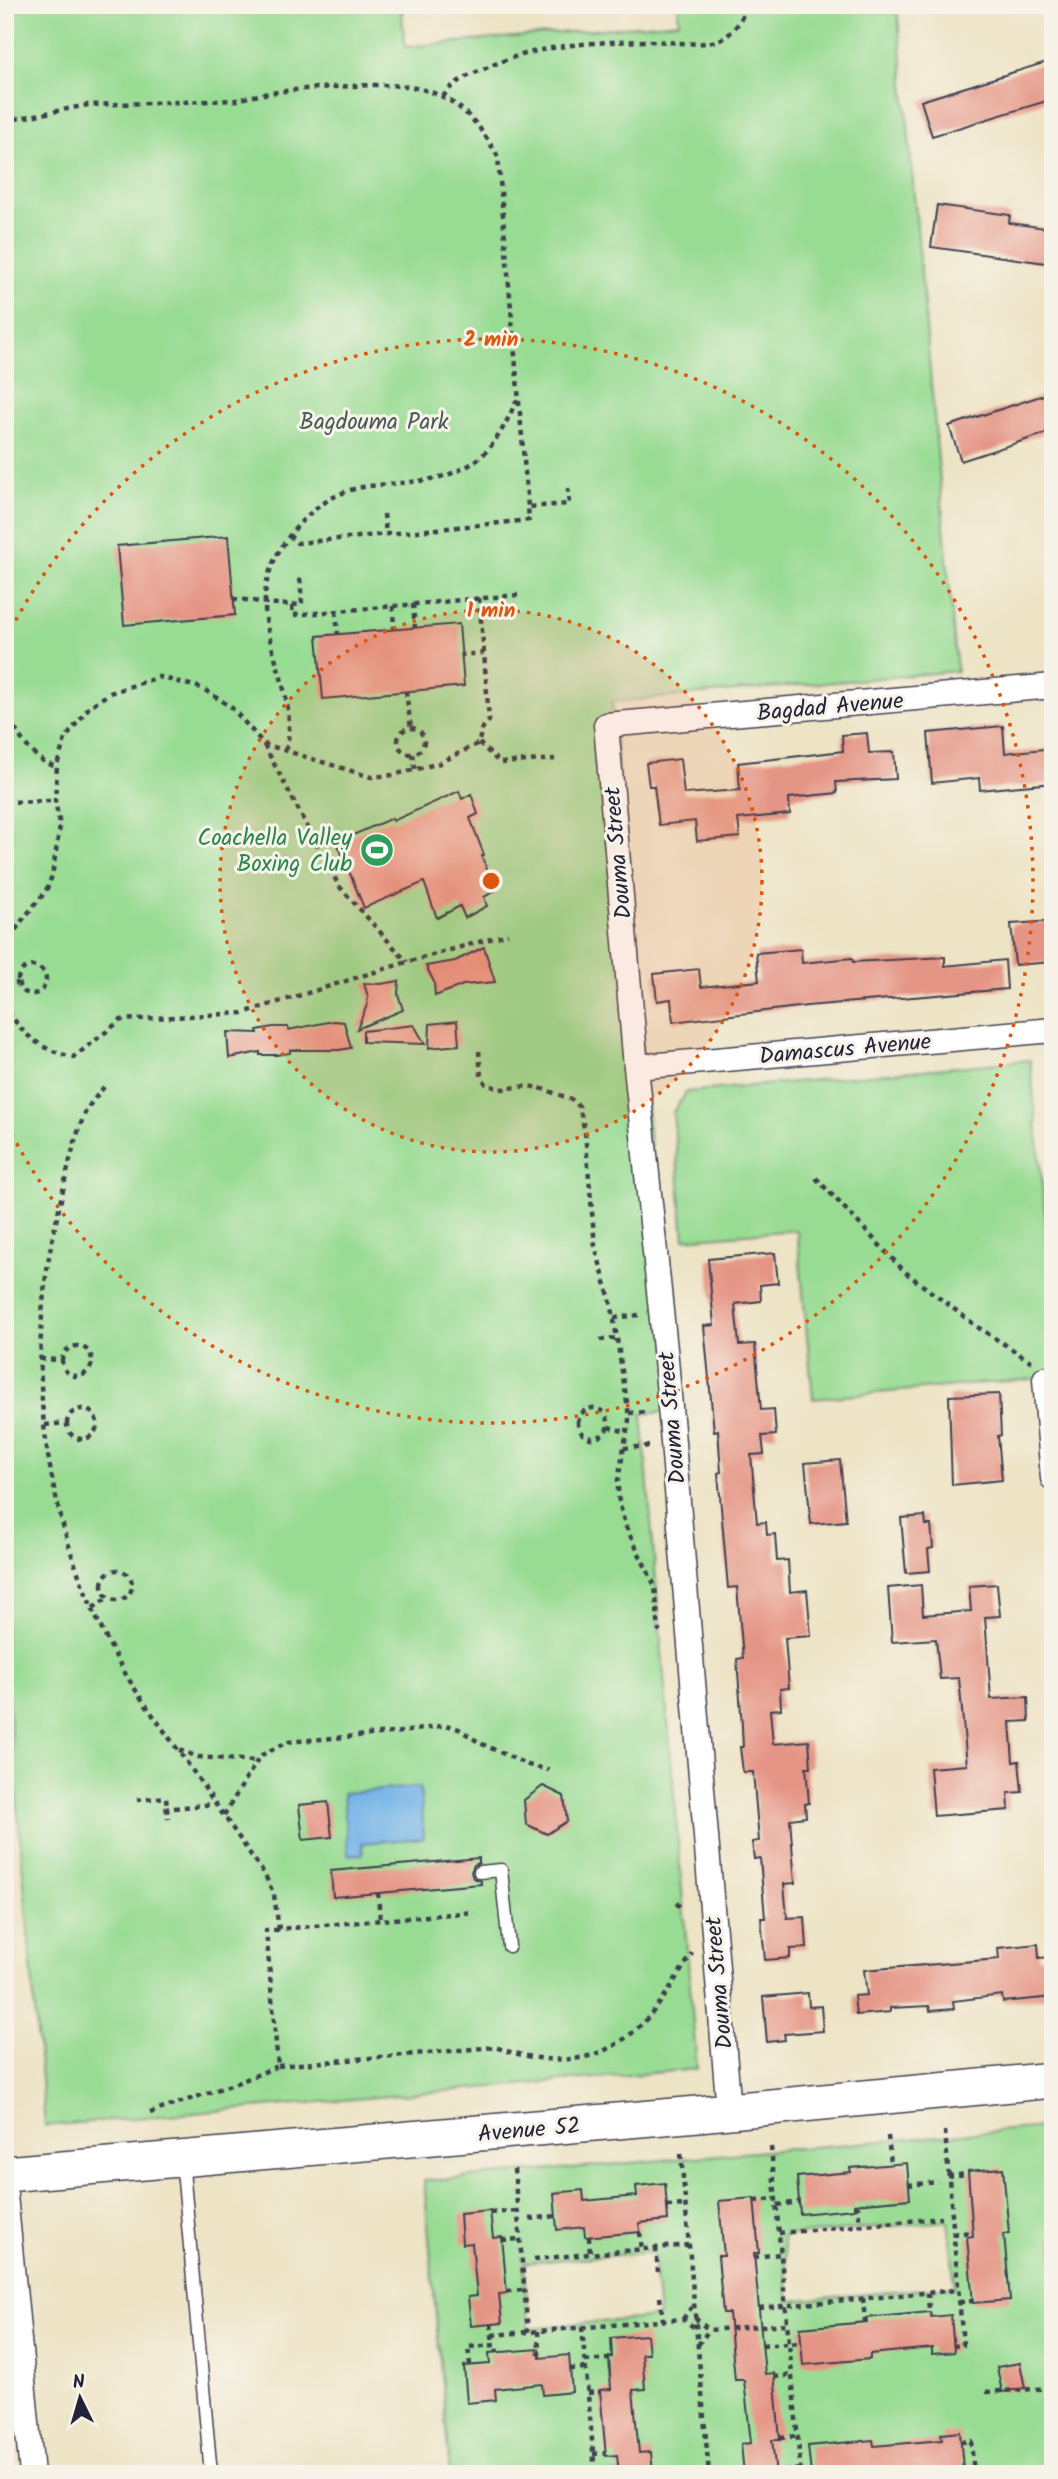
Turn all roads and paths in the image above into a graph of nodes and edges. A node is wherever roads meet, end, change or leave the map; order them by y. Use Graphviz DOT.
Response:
graph roads {
  1 [pos="747,5"];
  2 [pos="443,97"];
  3 [pos="5,121"];
  4 [pos="518,400"];
  5 [pos="568,488"];
  6 [pos="528,507"];
  7 [pos="384,514"];
  8 [pos="386,534"];
  9 [pos="289,535"];
  10 [pos="299,577"];
  11 [pos="519,595"];
  12 [pos="479,598"];
  13 [pos="233,599"];
  14 [pos="264,601"];
  15 [pos="413,604"];
  16 [pos="292,606"];
  17 [pos="393,606"];
  18 [pos="336,611"];
  19 [pos="415,628"];
  20 [pos="394,630"];
  21 [pos="338,635"];
  22 [pos="484,653"];
  23 [pos="461,655"];
  24 [pos="1053,686"];
  25 [pos="406,691"];
  26 [pos="5,712"];
  27 [pos="606,725"];
  28 [pos="411,729"];
  29 [pos="479,743"];
  30 [pos="264,744"];
  31 [pos="286,751"];
  32 [pos="413,754"];
  33 [pos="555,759"];
  34 [pos="57,767"];
  35 [pos="415,769"];
  36 [pos="55,801"];
  37 [pos="5,802"];
  38 [pos="508,934"];
  39 [pos="5,947"];
  40 [pos="407,962"];
  41 [pos="18,983"];
  42 [pos="5,984"];
  43 [pos="5,1002"];
  44 [pos="1053,1030"];
  45 [pos="478,1051"];
  46 [pos="636,1067"];
  47 [pos="104,1087"];
  48 [pos="816,1178"];
  49 [pos="639,1315"];
  50 [pos="614,1318"];
  51 [pos="617,1338"];
  52 [pos="600,1340"];
  53 [pos="40,1359"];
  54 [pos="62,1360"];
  55 [pos="1049,1378"];
  56 [pos="647,1412"];
  57 [pos="629,1413"];
  58 [pos="67,1423"];
  59 [pos="45,1425"];
  60 [pos="608,1427"];
  61 [pos="627,1432"];
  62 [pos="651,1447"];
  63 [pos="624,1448"];
  64 [pos="1053,1478"];
  65 [pos="109,1597"];
  66 [pos="93,1608"];
  67 [pos="659,1632"];
  68 [pos="178,1750"];
  69 [pos="257,1761"];
  70 [pos="549,1770"];
  71 [pos="137,1800"];
  72 [pos="216,1803"];
  73 [pos="165,1808"];
  74 [pos="224,1815"];
  75 [pos="168,1819"];
  76 [pos="480,1872"];
  77 [pos="378,1893"];
  78 [pos="676,1903"];
  79 [pos="682,1908"];
  80 [pos="474,1912"];
  81 [pos="380,1920"];
  82 [pos="279,1930"];
  83 [pos="509,1946"];
  84 [pos="692,1955"];
  85 [pos="278,2066"];
  86 [pos="1053,2080"];
  87 [pos="729,2111"];
  88 [pos="150,2113"];
  89 [pos="945,2131"];
  90 [pos="888,2136"];
  91 [pos="771,2147"];
  92 [pos="681,2154"];
  93 [pos="182,2159"];
  94 [pos="891,2164"];
  95 [pos="514,2169"];
  96 [pos="5,2174"];
  97 [pos="968,2174"];
  98 [pos="948,2176"];
  99 [pos="937,2182"];
  100 [pos="908,2185"];
  101 [pos="5,2195"];
  102 [pos="755,2200"];
  103 [pos="776,2202"];
  104 [pos="799,2202"];
  105 [pos="685,2205"];
  106 [pos="667,2206"];
  107 [pos="854,2207"];
  108 [pos="517,2211"];
  109 [pos="491,2213"];
  110 [pos="556,2216"];
  111 [pos="941,2218"];
  112 [pos="530,2219"];
  113 [pos="860,2225"];
  114 [pos="640,2232"];
  115 [pos="779,2233"];
  116 [pos="953,2234"];
  117 [pos="971,2234"];
  118 [pos="589,2237"];
  119 [pos="520,2239"];
  120 [pos="502,2240"];
  121 [pos="689,2245"];
  122 [pos="656,2248"];
  123 [pos="642,2250"];
  124 [pos="590,2254"];
  125 [pos="781,2254"];
  126 [pos="756,2255"];
  127 [pos="534,2259"];
  128 [pos="658,2272"];
  129 [pos="524,2290"];
  130 [pos="957,2290"];
  131 [pos="507,2291"];
  132 [pos="928,2292"];
  133 [pos="660,2297"];
  134 [pos="863,2298"];
  135 [pos="973,2301"];
  136 [pos="959,2302"];
  137 [pos="694,2304"];
  138 [pos="786,2305"];
  139 [pos="759,2308"];
  140 [pos="929,2312"];
  141 [pos="695,2318"];
  142 [pos="684,2319"];
  143 [pos="663,2320"];
  144 [pos="866,2321"];
  145 [pos="491,2324"];
  146 [pos="787,2324"];
  147 [pos="582,2327"];
  148 [pos="696,2330"];
  149 [pos="709,2330"];
  150 [pos="538,2331"];
  151 [pos="528,2332"];
  152 [pos="492,2335"];
  153 [pos="801,2342"];
  154 [pos="789,2343"];
  155 [pos="493,2345"];
  156 [pos="762,2345"];
  157 [pos="698,2346"];
  158 [pos="953,2346"];
  159 [pos="497,2353"];
  160 [pos="539,2355"];
  161 [pos="609,2359"];
  162 [pos="585,2361"];
  163 [pos="470,2365"];
  164 [pos="586,2368"];
  165 [pos="570,2369"];
  166 [pos="792,2375"];
  167 [pos="774,2377"];
  168 [pos="1052,2381"];
  169 [pos="1053,2390"];
  170 [pos="600,2392"];
  171 [pos="986,2392"];
  172 [pos="588,2393"];
  173 [pos="797,2436"];
  174 [pos="780,2438"];
  175 [pos="961,2442"];
  176 [pos="606,2453"];
  177 [pos="593,2454"];
  178 [pos="810,2470"];
  179 [pos="800,2471"];
  180 [pos="775,2472"];
  181 [pos="32,2474"];
  182 [pos="211,2474"];
  183 [pos="595,2474"];
  184 [pos="709,2474"];
  185 [pos="974,2474"];
  1 -- 2 [label="path"];
  2 -- 3 [label="path"];
  2 -- 4 [label="path"];
  4 -- 6 [label="path"];
  4 -- 9 [label="path"];
  5 -- 6 [label="path"];
  6 -- 8 [label="path"];
  7 -- 8 [label="path"];
  8 -- 9 [label="path"];
  9 -- 14 [label="path"];
  10 -- 16 [label="path"];
  11 -- 12 [label="path"];
  12 -- 15 [label="path"];
  12 -- 22 [label="path"];
  13 -- 14 [label="path"];
  14 -- 16 [label="path"];
  14 -- 31 [label="path"];
  15 -- 17 [label="path"];
  15 -- 19 [label="path"];
  16 -- 18 [label="path"];
  17 -- 18 [label="path"];
  17 -- 20 [label="path"];
  18 -- 21 [label="path"];
  22 -- 23 [label="path"];
  22 -- 29 [label="path"];
  24 -- 27 [label="street, Bagdad Avenue"];
  25 -- 28 [label="path"];
  26 -- 34 [label="path"];
  27 -- 46 [label="street, Douma Street"];
  28 -- 32 [label="path"];
  28 -- 32 [label="path"];
  29 -- 33 [label="path"];
  29 -- 35 [label="path"];
  30 -- 31 [label="path"];
  30 -- 34 [label="path"];
  30 -- 40 [label="path"];
  31 -- 35 [label="path"];
  32 -- 35 [label="path"];
  34 -- 36 [label="path"];
  36 -- 37 [label="path"];
  36 -- 39 [label="path"];
  38 -- 40 [label="path"];
  40 -- 43 [label="path"];
  41 -- 41 [label="path"];
  41 -- 42 [label="path"];
  44 -- 46 [label="street, Damascus Avenue"];
  45 -- 50 [label="path"];
  46 -- 87 [label="street, Douma Street"];
  47 -- 53 [label="path"];
  48 -- 55 [label="path"];
  49 -- 50 [label="path"];
  50 -- 51 [label="path"];
  51 -- 52 [label="path"];
  51 -- 57 [label="path"];
  53 -- 54 [label="path"];
  53 -- 59 [label="path"];
  54 -- 54 [label="path"];
  55 -- 64 [label="street"];
  56 -- 57 [label="path"];
  57 -- 61 [label="path"];
  58 -- 58 [label="path"];
  58 -- 59 [label="path"];
  59 -- 66 [label="path"];
  60 -- 60 [label="path"];
  60 -- 61 [label="path"];
  61 -- 63 [label="path"];
  62 -- 63 [label="path"];
  63 -- 67 [label="path"];
  65 -- 65 [label="path"];
  65 -- 66 [label="path"];
  66 -- 68 [label="path"];
  68 -- 69 [label="path"];
  68 -- 72 [label="path"];
  69 -- 70 [label="path"];
  69 -- 74 [label="path"];
  71 -- 73 [label="path"];
  72 -- 73 [label="path"];
  72 -- 74 [label="path"];
  73 -- 75 [label="path"];
  74 -- 82 [label="path"];
  76 -- 83 [label="lane"];
  77 -- 81 [label="path"];
  78 -- 79 [label="path"];
  80 -- 81 [label="path"];
  81 -- 82 [label="path"];
  82 -- 85 [label="path"];
  84 -- 85 [label="path"];
  85 -- 88 [label="path"];
  86 -- 87 [label="main road, Avenue 52"];
  87 -- 93 [label="main road, Avenue 52"];
  89 -- 98 [label="path"];
  90 -- 94 [label="path"];
  91 -- 103 [label="path"];
  92 -- 105 [label="path"];
  93 -- 96 [label="main road, Avenue 52"];
  93 -- 182 [label="lane"];
  95 -- 108 [label="path"];
  97 -- 98 [label="path"];
  98 -- 116 [label="path"];
  99 -- 100 [label="path"];
  101 -- 181 [label="street"];
  102 -- 103 [label="path"];
  103 -- 104 [label="path"];
  103 -- 115 [label="path"];
  105 -- 106 [label="path"];
  105 -- 121 [label="path"];
  107 -- 113 [label="path"];
  108 -- 109 [label="path"];
  108 -- 119 [label="path"];
  110 -- 112 [label="path"];
  111 -- 113 [label="path"];
  113 -- 115 [label="path"];
  114 -- 123 [label="path"];
  115 -- 125 [label="path"];
  116 -- 117 [label="path"];
  116 -- 130 [label="path"];
  118 -- 124 [label="path"];
  119 -- 120 [label="path"];
  119 -- 129 [label="path"];
  121 -- 122 [label="path"];
  121 -- 137 [label="path"];
  122 -- 123 [label="path"];
  122 -- 128 [label="path"];
  123 -- 124 [label="path"];
  124 -- 127 [label="path"];
  125 -- 126 [label="path"];
  125 -- 138 [label="path"];
  129 -- 131 [label="path"];
  129 -- 151 [label="path"];
  130 -- 132 [label="path"];
  130 -- 136 [label="path"];
  132 -- 134 [label="path"];
  132 -- 140 [label="path"];
  133 -- 143 [label="path"];
  134 -- 138 [label="path"];
  134 -- 144 [label="path"];
  135 -- 136 [label="path"];
  136 -- 158 [label="path"];
  137 -- 141 [label="path"];
  137 -- 142 [label="path"];
  138 -- 139 [label="path"];
  138 -- 146 [label="path"];
  141 -- 148 [label="path"];
  141 -- 149 [label="path"];
  142 -- 143 [label="path"];
  142 -- 148 [label="path"];
  143 -- 147 [label="path"];
  145 -- 152 [label="path"];
  146 -- 149 [label="path"];
  146 -- 154 [label="path"];
  147 -- 150 [label="path"];
  147 -- 162 [label="path"];
  148 -- 157 [label="path"];
  149 -- 157 [label="path"];
  150 -- 151 [label="path"];
  150 -- 160 [label="path"];
  151 -- 152 [label="path"];
  152 -- 155 [label="path"];
  153 -- 154 [label="path"];
  154 -- 156 [label="path"];
  154 -- 166 [label="path"];
  155 -- 159 [label="path"];
  155 -- 163 [label="path"];
  157 -- 184 [label="path"];
  161 -- 162 [label="path"];
  162 -- 164 [label="path"];
  164 -- 165 [label="path"];
  164 -- 172 [label="path"];
  166 -- 167 [label="path"];
  166 -- 173 [label="path"];
  168 -- 169 [label="path"];
  169 -- 171 [label="path"];
  170 -- 172 [label="path"];
  172 -- 177 [label="path"];
  173 -- 174 [label="path"];
  173 -- 179 [label="path"];
  175 -- 185 [label="path"];
  176 -- 177 [label="path"];
  177 -- 183 [label="path"];
  178 -- 179 [label="path"];
  179 -- 180 [label="path"];
}
